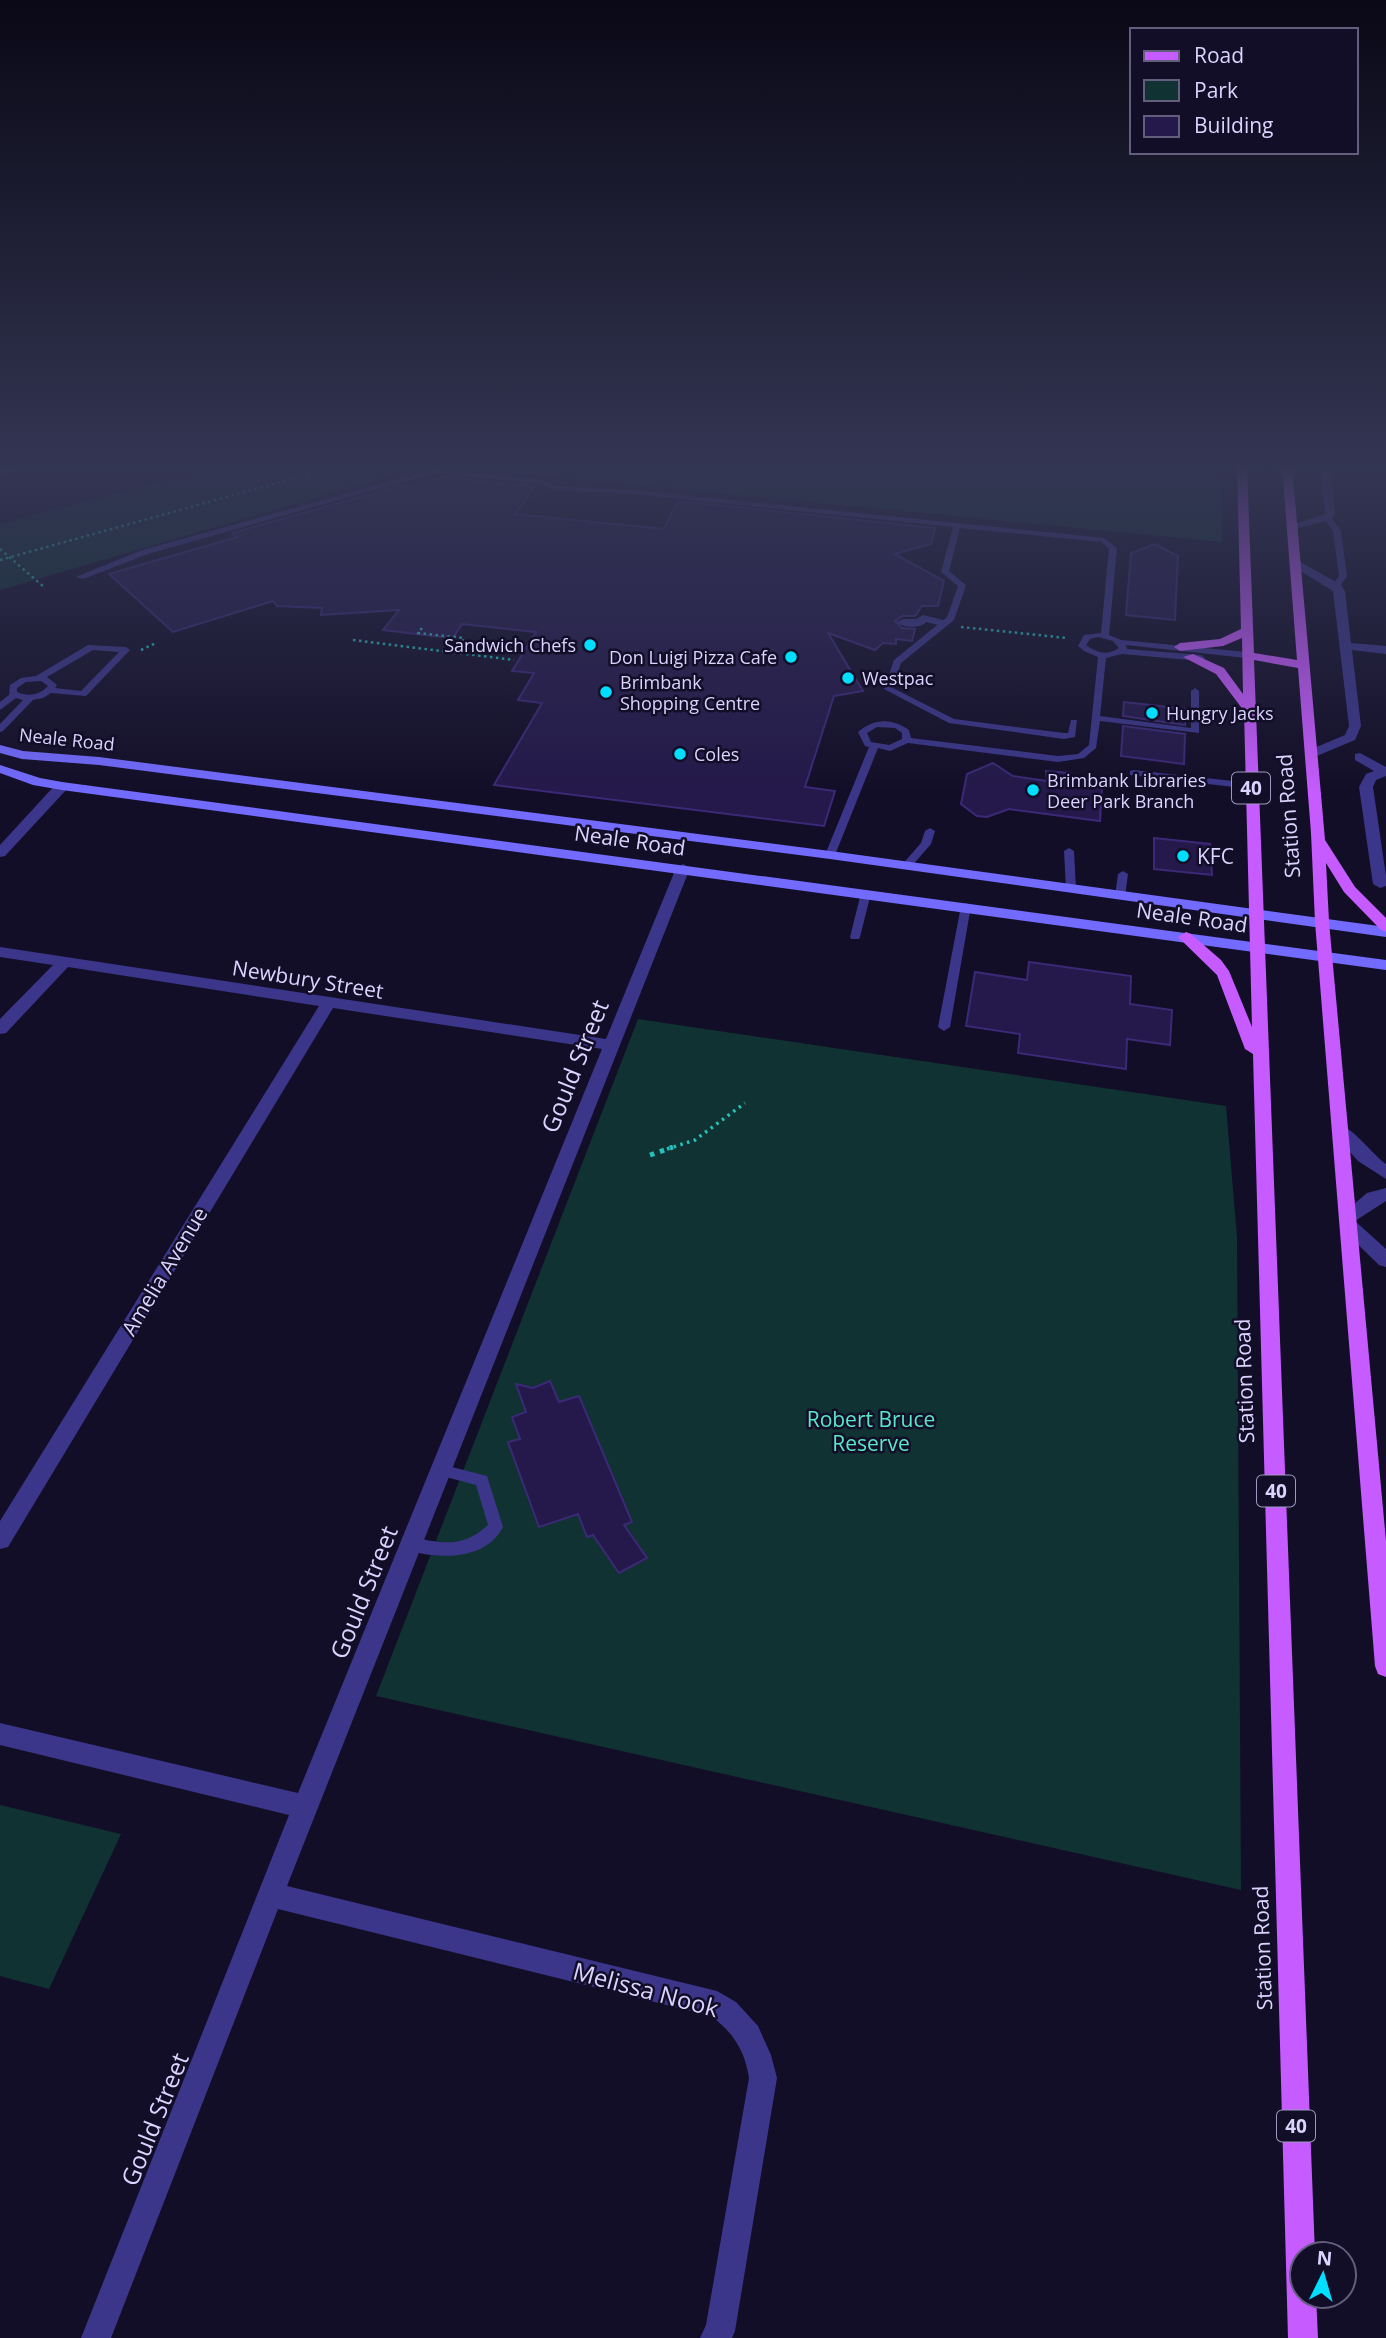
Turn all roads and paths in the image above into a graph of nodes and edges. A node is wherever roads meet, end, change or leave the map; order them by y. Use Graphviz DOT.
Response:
graph roads {
  1 [pos="29,574"];
  2 [pos="88,574"];
  3 [pos="948,574"];
  4 [pos="1111,574"];
  5 [pos="1245,574"];
  6 [pos="1297,574"];
  7 [pos="1314,574"];
  8 [pos="1343,574"];
  9 [pos="80,577"];
  10 [pos="1336,586"];
  11 [pos="44,587"];
  12 [pos="902,622"];
  13 [pos="943,623"];
  14 [pos="422,628"];
  15 [pos="1246,631"];
  16 [pos="1105,636"];
  17 [pos="354,640"];
  18 [pos="1121,646"];
  19 [pos="1346,646"];
  20 [pos="91,647"];
  21 [pos="1180,647"];
  22 [pos="1386,650"];
  23 [pos="460,651"];
  24 [pos="1102,655"];
  25 [pos="1189,657"];
  26 [pos="1246,659"];
  27 [pos="514,660"];
  28 [pos="1304,665"];
  29 [pos="40,678"];
  30 [pos="50,690"];
  31 [pos="1195,691"];
  32 [pos="15,695"];
  33 [pos="31,697"];
  34 [pos="0,707"];
  35 [pos="1247,708"];
  36 [pos="1096,718"];
  37 [pos="1074,722"];
  38 [pos="0,729"];
  39 [pos="907,740"];
  40 [pos="874,746"];
  41 [pos="0,749"];
  42 [pos="1311,754"];
  43 [pos="1360,757"];
  44 [pos="0,769"];
  45 [pos="1384,772"];
  46 [pos="1133,773"];
  47 [pos="62,786"];
  48 [pos="1251,786"];
  49 [pos="417,802"];
  50 [pos="429,819"];
  51 [pos="398,830"];
  52 [pos="930,831"];
  53 [pos="1318,833"];
  54 [pos="1069,851"];
  55 [pos="0,853"];
  56 [pos="906,866"];
  57 [pos="683,868"];
  58 [pos="826,871"];
  59 [pos="1123,874"];
  60 [pos="1380,884"];
  61 [pos="1071,889"];
  62 [pos="866,893"];
  63 [pos="1120,896"];
  64 [pos="966,906"];
  65 [pos="1255,914"];
  66 [pos="1322,922"];
  67 [pos="1386,930"];
  68 [pos="855,937"];
  69 [pos="1185,937"];
  70 [pos="1257,947"];
  71 [pos="0,952"];
  72 [pos="1325,957"];
  73 [pos="47,960"];
  74 [pos="64,963"];
  75 [pos="1386,965"];
  76 [pos="23,1001"];
  77 [pos="328,1003"];
  78 [pos="944,1027"];
  79 [pos="0,1029"];
  80 [pos="610,1045"];
  81 [pos="1260,1068"];
  82 [pos="745,1103"];
  83 [pos="1342,1132"];
  84 [pos="650,1155"];
  85 [pos="1386,1173"];
  86 [pos="1386,1194"];
  87 [pos="1349,1221"];
  88 [pos="1386,1260"];
  89 [pos="440,1470"];
  90 [pos="0,1540"];
  91 [pos="410,1544"];
  92 [pos="1386,1666"];
  93 [pos="0,1734"];
  94 [pos="305,1807"];
  95 [pos="272,1895"];
  96 [pos="96,2338"];
  97 [pos="715,2338"];
  98 [pos="1303,2338"];
  1 -- 11 [label="path"];
  2 -- 9 [label="lane"];
  3 -- 13 [label="lane"];
  4 -- 16 [label="lane"];
  5 -- 15 [label="main road, Station Road / 40"];
  6 -- 28 [label="main road, Station Road"];
  7 -- 10 [label="street"];
  8 -- 10 [label="lane"];
  10 -- 19 [label="street"];
  12 -- 13 [label="street"];
  13 -- 37 [label="lane"];
  14 -- 23 [label="path"];
  15 -- 21 [label="main road"];
  15 -- 26 [label="main road, Station Road / 40"];
  16 -- 18 [label="lane"];
  16 -- 24 [label="lane"];
  17 -- 23 [label="path"];
  18 -- 21 [label="lane"];
  18 -- 24 [label="lane"];
  18 -- 25 [label="lane"];
  19 -- 22 [label="street"];
  19 -- 42 [label="street"];
  20 -- 29 [label="lane"];
  20 -- 30 [label="lane"];
  21 -- 26 [label="lane"];
  23 -- 27 [label="path"];
  24 -- 36 [label="lane"];
  25 -- 26 [label="lane"];
  25 -- 35 [label="main road"];
  26 -- 28 [label="main road"];
  26 -- 35 [label="main road, Station Road / 40"];
  28 -- 42 [label="main road, Station Road"];
  29 -- 30 [label="lane"];
  29 -- 32 [label="lane"];
  30 -- 33 [label="lane"];
  31 -- 36 [label="lane"];
  32 -- 33 [label="lane"];
  32 -- 34 [label="lane"];
  33 -- 38 [label="lane"];
  35 -- 48 [label="main road, Station Road / 40"];
  36 -- 39 [label="lane"];
  39 -- 40 [label="lane"];
  39 -- 40 [label="lane"];
  40 -- 58 [label="lane"];
  41 -- 49 [label="street, Neale Road"];
  42 -- 53 [label="main road, Station Road"];
  43 -- 45 [label="street"];
  44 -- 47 [label="street, Neale Road"];
  45 -- 60 [label="street"];
  46 -- 48 [label="lane"];
  47 -- 51 [label="street, Neale Road"];
  47 -- 55 [label="street"];
  48 -- 65 [label="main road, Station Road / 40"];
  49 -- 50 [label="street, Neale Road"];
  49 -- 51 [label="street"];
  50 -- 51 [label="street, Neale Road"];
  50 -- 57 [label="street, Neale Road"];
  50 -- 58 [label="street, Neale Road"];
  52 -- 56 [label="lane"];
  53 -- 66 [label="main road, Station Road"];
  53 -- 67 [label="main road"];
  54 -- 61 [label="lane"];
  56 -- 58 [label="street, Neale Road"];
  56 -- 61 [label="street, Neale Road"];
  57 -- 58 [label="street, Neale Road"];
  57 -- 80 [label="street, Gould Street"];
  58 -- 62 [label="street, Neale Road"];
  59 -- 63 [label="lane"];
  61 -- 63 [label="street, Neale Road"];
  62 -- 64 [label="street, Neale Road"];
  62 -- 68 [label="lane"];
  63 -- 65 [label="street, Neale Road"];
  64 -- 69 [label="street, Neale Road"];
  64 -- 78 [label="lane"];
  65 -- 66 [label="street, Neale Road"];
  65 -- 70 [label="main road, Station Road / 40"];
  66 -- 67 [label="street, Neale Road"];
  66 -- 72 [label="main road, Station Road"];
  69 -- 70 [label="street, Neale Road"];
  69 -- 81 [label="main road"];
  70 -- 72 [label="street, Neale Road"];
  70 -- 81 [label="main road, Station Road / 40"];
  71 -- 73 [label="street, Newbury Street"];
  72 -- 75 [label="street, Neale Road"];
  72 -- 83 [label="main road, Station Road"];
  73 -- 74 [label="street, Newbury Street"];
  73 -- 76 [label="street"];
  74 -- 76 [label="street"];
  74 -- 77 [label="street, Newbury Street"];
  76 -- 79 [label="street"];
  77 -- 80 [label="street, Newbury Street"];
  77 -- 90 [label="street, Amelia Avenue"];
  80 -- 89 [label="street, Gould Street"];
  81 -- 98 [label="main road, Station Road / 40"];
  82 -- 84 [label="path"];
  83 -- 85 [label="street"];
  83 -- 87 [label="main road, Station Road"];
  86 -- 87 [label="street"];
  87 -- 88 [label="street"];
  87 -- 92 [label="main road, Station Road"];
  89 -- 91 [label="street, Gould Street"];
  89 -- 91 [label="lane"];
  91 -- 94 [label="street, Gould Street"];
  93 -- 94 [label="street"];
  94 -- 95 [label="street, Gould Street"];
  95 -- 96 [label="street, Gould Street"];
  95 -- 97 [label="street, Melissa Nook"];
}
